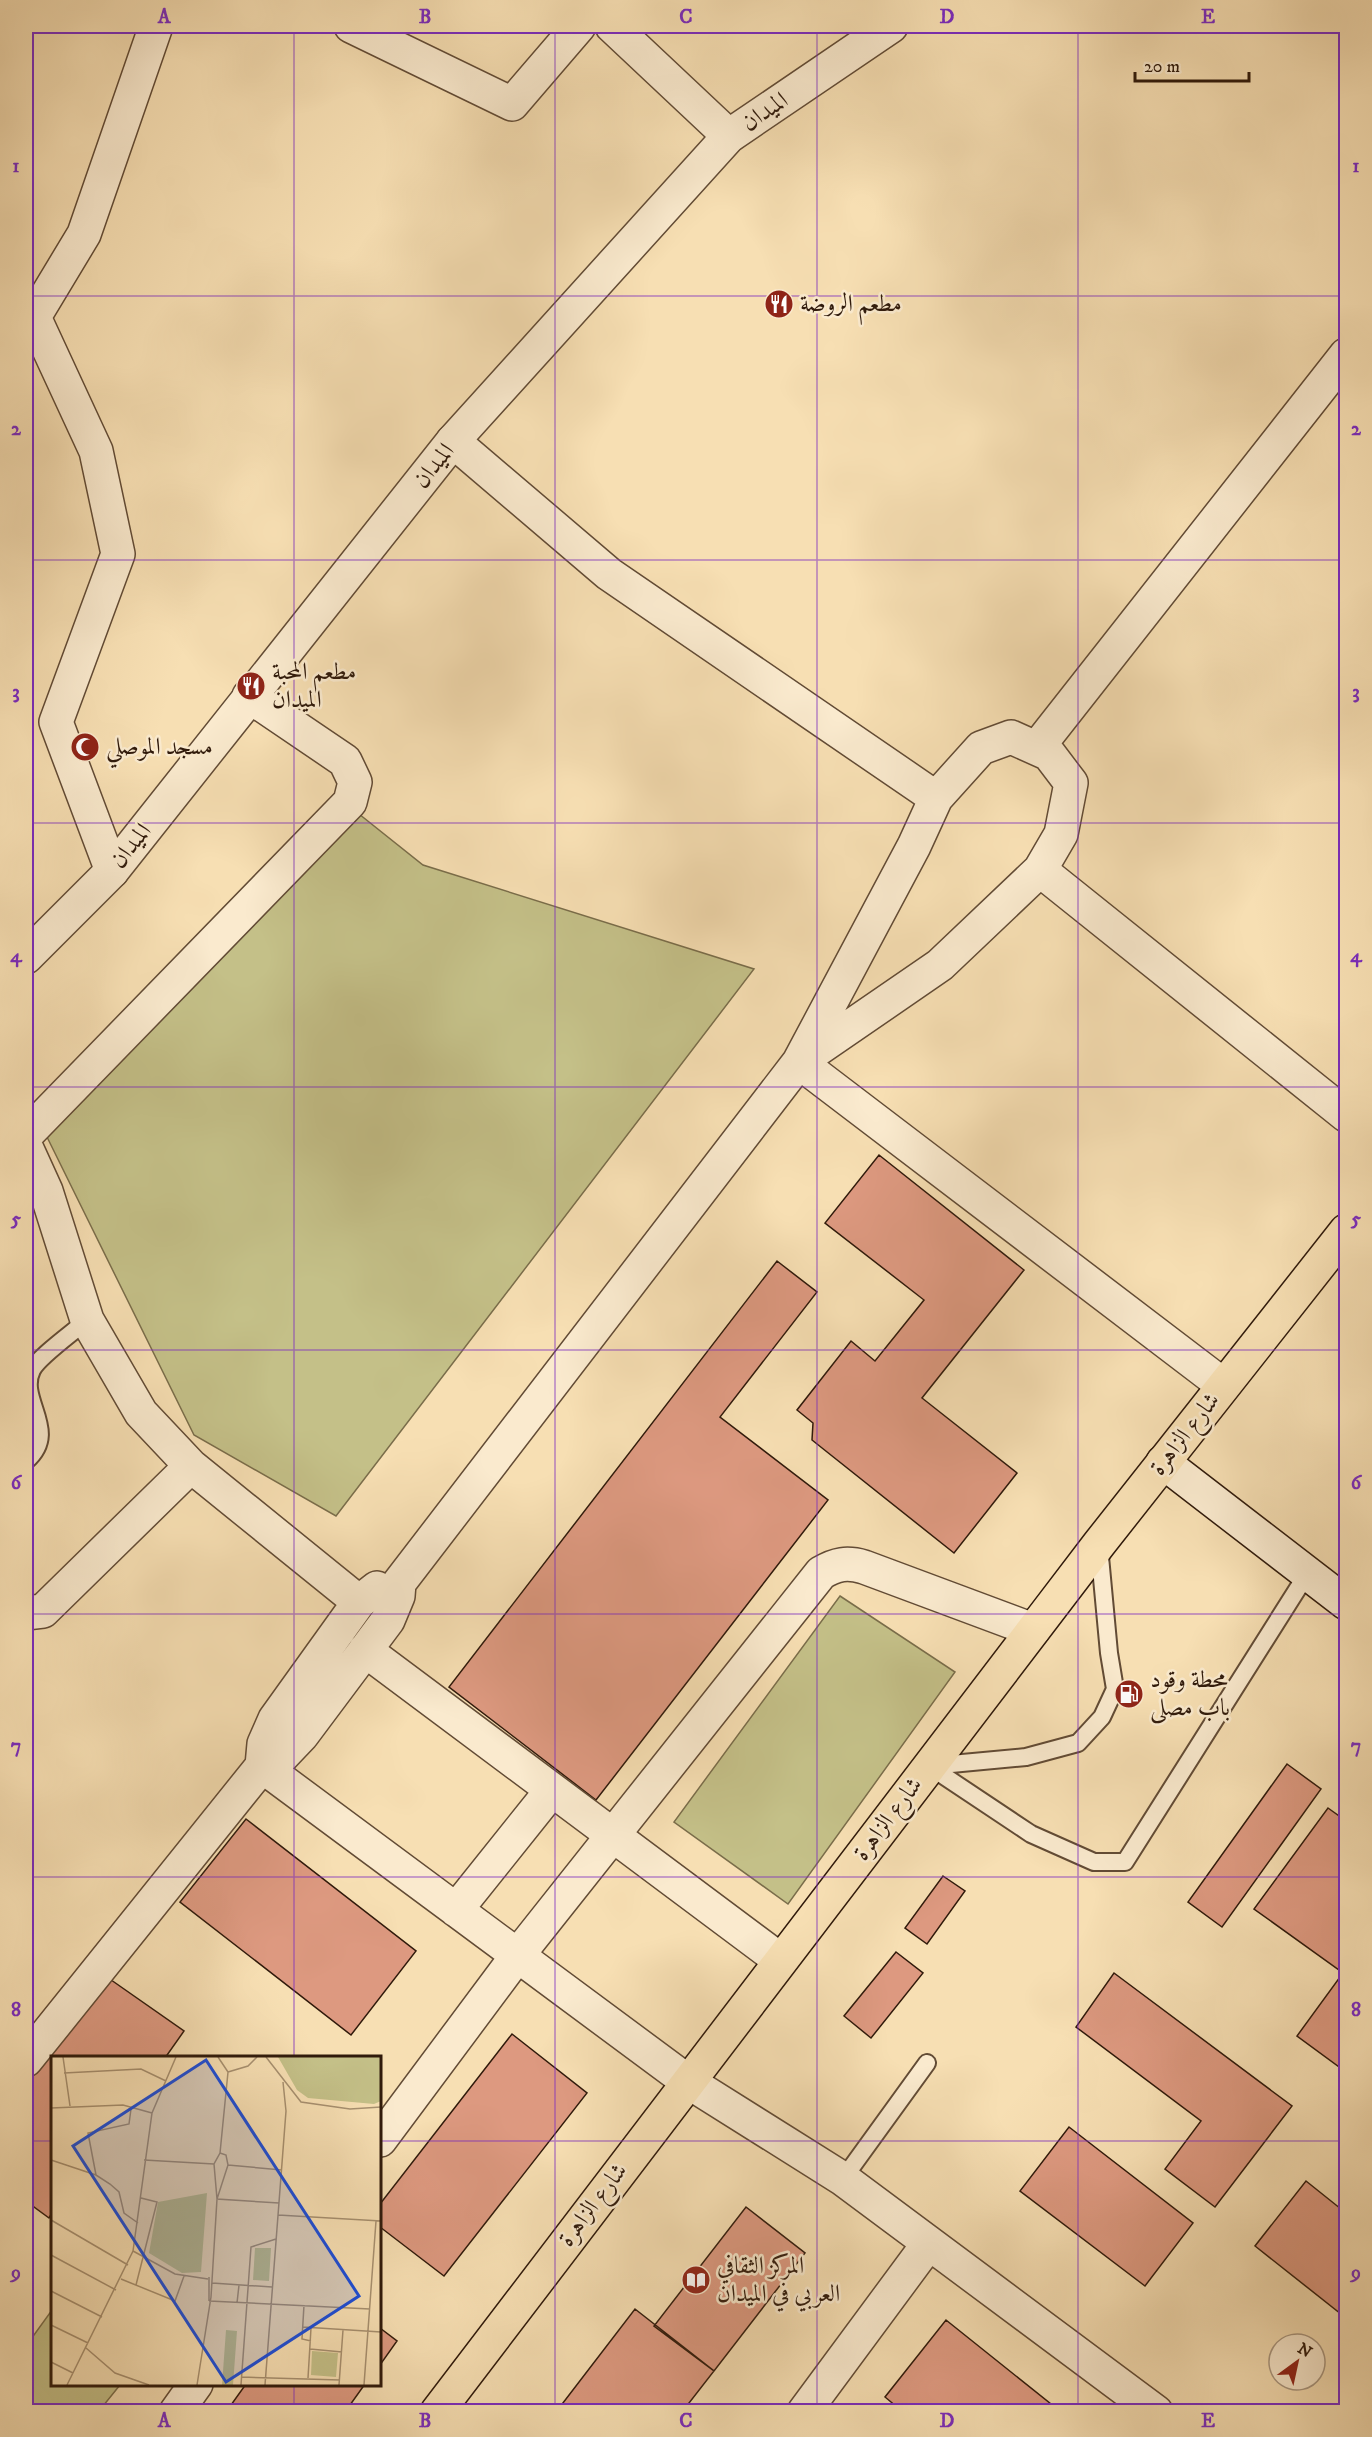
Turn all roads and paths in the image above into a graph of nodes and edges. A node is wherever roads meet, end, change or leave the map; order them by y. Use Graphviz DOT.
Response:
graph roads {
  1 [pos="156,26"];
  2 [pos="351,26"];
  3 [pos="579,26"];
  4 [pos="612,26"];
  5 [pos="891,26"];
  6 [pos="729,136"];
  7 [pos="30,311"];
  8 [pos="1347,355"];
  9 [pos="453,441"];
  10 [pos="249,696"];
  11 [pos="1037,748"];
  12 [pos="936,798"];
  13 [pos="1040,870"];
  14 [pos="111,871"];
  15 [pos="26,957"];
  16 [pos="799,1062"];
  17 [pos="1347,1115"];
  18 [pos="26,1135"];
  19 [pos="26,1147"];
  20 [pos="1347,1231"];
  21 [pos="87,1320"];
  22 [pos="1223,1385"];
  23 [pos="26,1461"];
  24 [pos="1163,1462"];
  25 [pos="191,1466"];
  26 [pos="1099,1544"];
  27 [pos="1307,1574"];
  28 [pos="399,1583"];
  29 [pos="359,1602"];
  30 [pos="1347,1603"];
  31 [pos="26,1613"];
  32 [pos="1033,1630"];
  33 [pos="365,1650"];
  34 [pos="262,1766"];
  35 [pos="929,1766"];
  36 [pos="552,1790"];
  37 [pos="612,1835"];
  38 [pos="456,1910"];
  39 [pos="518,1956"];
  40 [pos="780,1960"];
  41 [pos="26,2060"];
  42 [pos="927,2063"];
  43 [pos="687,2081"];
  44 [pos="381,2139"];
  45 [pos="843,2179"];
  46 [pos="929,2243"];
  47 [pos="195,2386"];
  48 [pos="817,2407"];
  49 [pos="176,2412"];
  50 [pos="437,2412"];
  51 [pos="1156,2412"];
  1 -- 7 [label="street"];
  2 -- 3 [label="street"];
  4 -- 6 [label="street"];
  5 -- 6 [label="street, الميدان"];
  6 -- 9 [label="street, الميدان"];
  7 -- 14 [label="street"];
  8 -- 11 [label="street"];
  9 -- 10 [label="street, الميدان"];
  9 -- 12 [label="street"];
  10 -- 14 [label="street, الميدان"];
  10 -- 18 [label="street"];
  11 -- 12 [label="street"];
  11 -- 13 [label="street"];
  12 -- 16 [label="street"];
  13 -- 16 [label="street"];
  13 -- 17 [label="street"];
  14 -- 15 [label="street, الميدان"];
  16 -- 22 [label="street"];
  16 -- 28 [label="street"];
  19 -- 21 [label="street"];
  20 -- 22 [label="main road, شارع الزاهرة"];
  21 -- 23 [label="lane"];
  21 -- 25 [label="street"];
  22 -- 24 [label="main road, شارع الزاهرة"];
  24 -- 26 [label="main road, شارع الزاهرة"];
  24 -- 27 [label="street"];
  25 -- 29 [label="street"];
  25 -- 31 [label="street"];
  26 -- 32 [label="main road, شارع الزاهرة"];
  26 -- 35 [label="lane"];
  27 -- 30 [label="street"];
  27 -- 35 [label="lane"];
  28 -- 29 [label="street"];
  28 -- 33 [label="street"];
  29 -- 34 [label="street"];
  32 -- 35 [label="main road, شارع الزاهرة"];
  32 -- 37 [label="street"];
  33 -- 34 [label="street"];
  33 -- 36 [label="street"];
  34 -- 38 [label="street"];
  34 -- 41 [label="street"];
  35 -- 40 [label="main road, شارع الزاهرة"];
  36 -- 37 [label="street"];
  36 -- 38 [label="street"];
  37 -- 39 [label="street"];
  37 -- 40 [label="street"];
  38 -- 39 [label="street"];
  39 -- 43 [label="street"];
  39 -- 44 [label="street"];
  40 -- 43 [label="main road, شارع الزاهرة"];
  42 -- 45 [label="lane"];
  43 -- 45 [label="street"];
  43 -- 50 [label="main road, شارع الزاهرة"];
  45 -- 46 [label="street"];
  46 -- 48 [label="street"];
  46 -- 51 [label="street"];
  47 -- 49 [label="street"];
}
